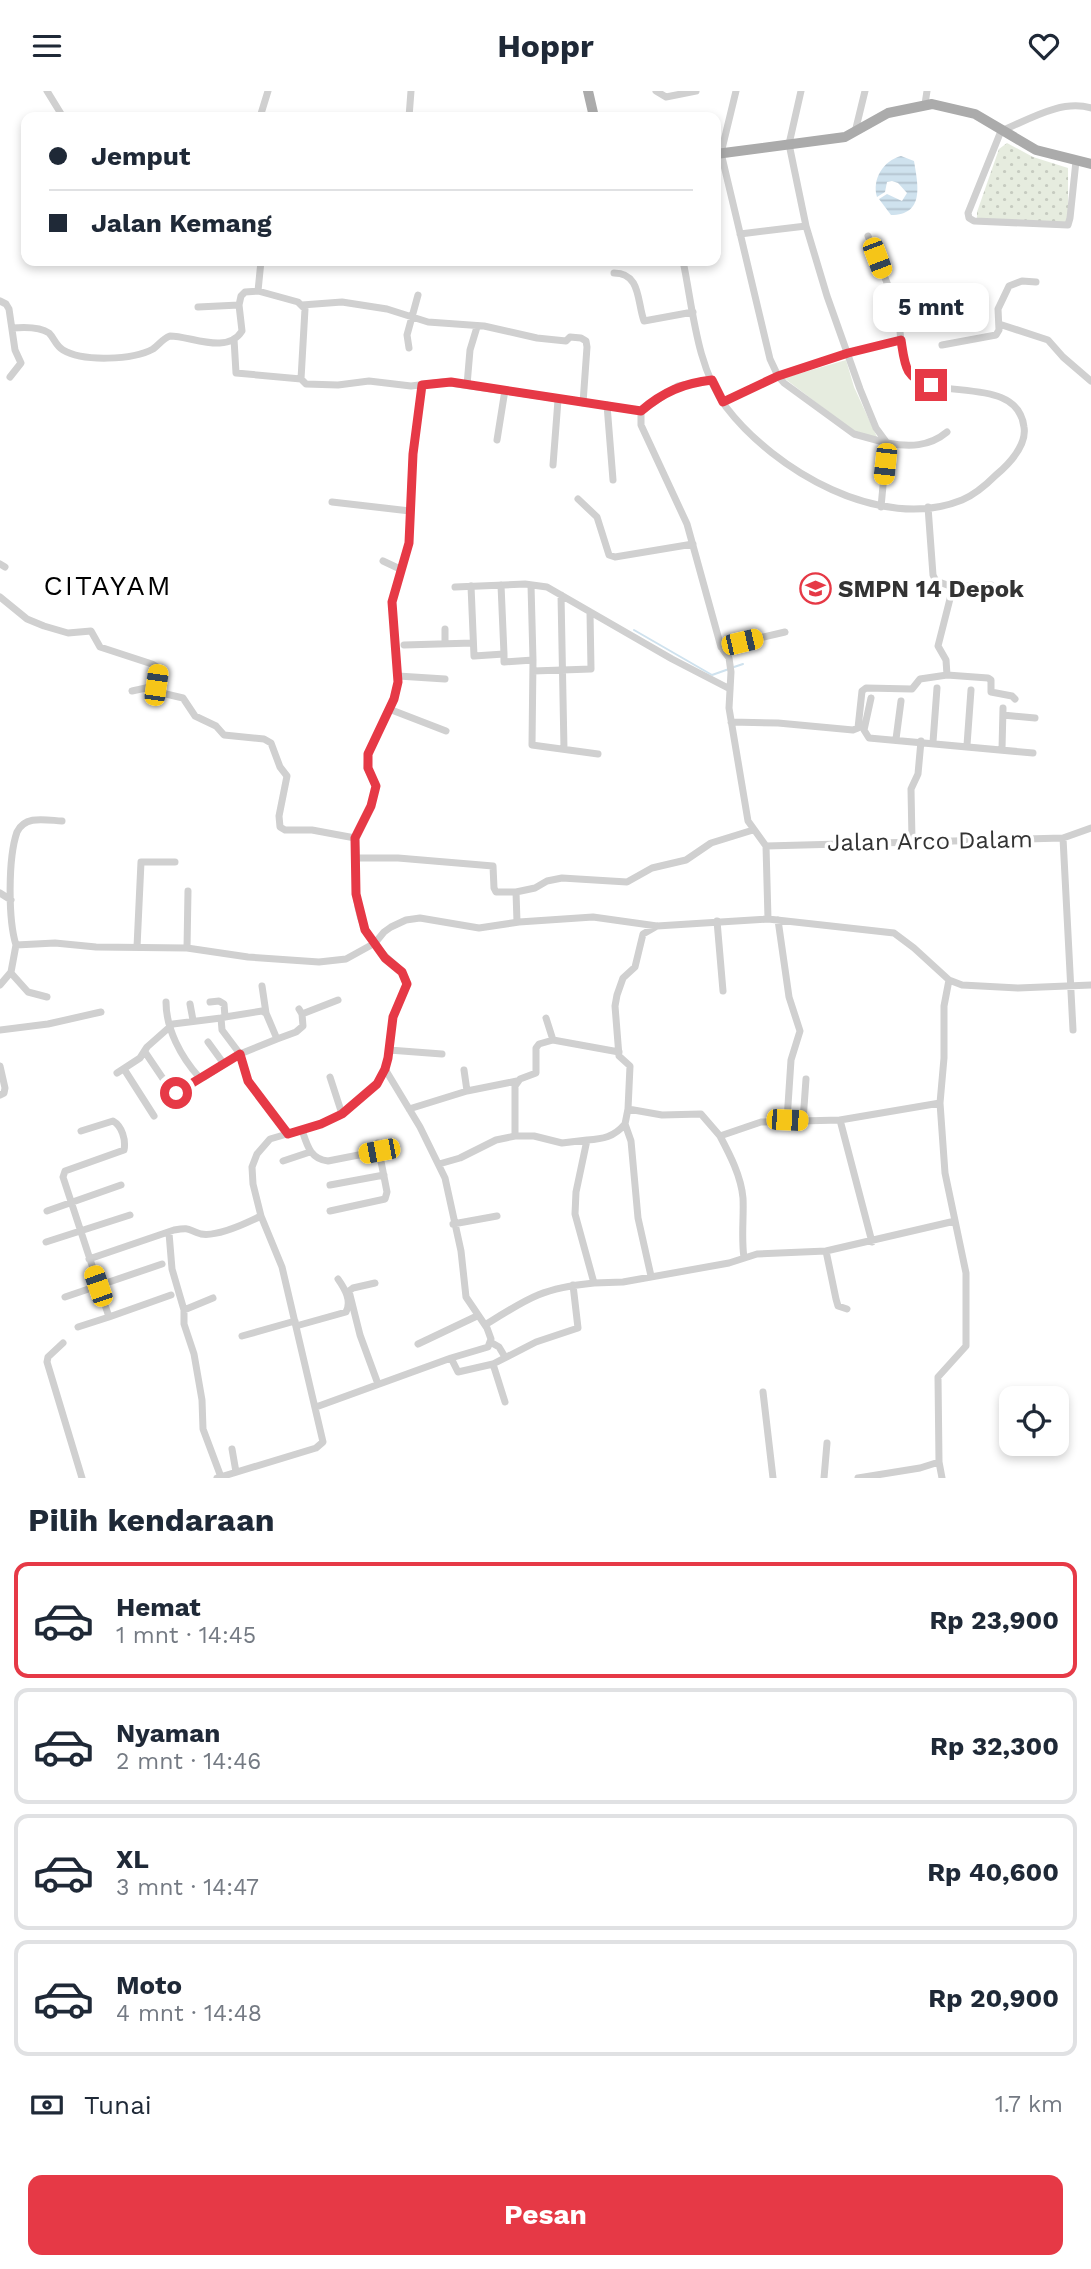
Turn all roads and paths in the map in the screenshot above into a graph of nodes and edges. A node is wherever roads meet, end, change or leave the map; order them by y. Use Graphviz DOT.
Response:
graph roads {
  1 [pos="47,91"];
  2 [pos="268,91"];
  3 [pos="411,91"];
  4 [pos="588,91"];
  5 [pos="656,91"];
  6 [pos="696,91"];
  7 [pos="736,91"];
  8 [pos="801,91"];
  9 [pos="865,91"];
  10 [pos="927,91"];
  11 [pos="925,104"];
  12 [pos="1091,108"];
  13 [pos="60,112"];
  14 [pos="262,112"];
  15 [pos="409,112"];
  16 [pos="593,112"];
  17 [pos="1001,131"];
  18 [pos="855,132"];
  19 [pos="721,144"];
  20 [pos="789,144"];
  21 [pos="721,154"];
  22 [pos="1076,161"];
  23 [pos="1091,164"];
  24 [pos="721,165"];
  25 [pos="806,226"];
  26 [pos="740,234"];
  27 [pos="869,236"];
  28 [pos="260,266"];
  29 [pos="684,266"];
  30 [pos="614,273"];
  31 [pos="1036,282"];
  32 [pos="258,291"];
  33 [pos="418,295"];
  34 [pos="0,301"];
  35 [pos="239,305"];
  36 [pos="302,305"];
  37 [pos="198,306"];
  38 [pos="693,312"];
  39 [pos="413,316"];
  40 [pos="999,324"];
  41 [pos="477,327"];
  42 [pos="12,328"];
  43 [pos="234,339"];
  44 [pos="901,340"];
  45 [pos="942,345"];
  46 [pos="410,348"];
  47 [pos="848,353"];
  48 [pos="778,376"];
  49 [pos="10,377"];
  50 [pos="301,379"];
  51 [pos="712,380"];
  52 [pos="1091,381"];
  53 [pos="422,385"];
  54 [pos="467,385"];
  55 [pos="505,390"];
  56 [pos="558,400"];
  57 [pos="723,402"];
  58 [pos="583,403"];
  59 [pos="607,405"];
  60 [pos="641,411"];
  61 [pos="947,432"];
  62 [pos="497,440"];
  63 [pos="887,443"];
  64 [pos="553,465"];
  65 [pos="613,480"];
  66 [pos="578,499"];
  67 [pos="332,502"];
  68 [pos="881,507"];
  69 [pos="928,507"];
  70 [pos="411,511"];
  71 [pos="693,544"];
  72 [pos="383,561"];
  73 [pos="400,569"];
  74 [pos="501,585"];
  75 [pos="531,585"];
  76 [pos="991,585"];
  77 [pos="471,586"];
  78 [pos="455,587"];
  79 [pos="953,587"];
  80 [pos="561,595"];
  81 [pos="0,597"];
  82 [pos="590,612"];
  83 [pos="445,629"];
  84 [pos="785,632"];
  85 [pos="473,643"];
  86 [pos="445,644"];
  87 [pos="404,645"];
  88 [pos="721,647"];
  89 [pos="504,654"];
  90 [pos="533,660"];
  91 [pos="533,671"];
  92 [pos="562,671"];
  93 [pos="947,675"];
  94 [pos="398,676"];
  95 [pos="445,679"];
  96 [pos="156,685"];
  97 [pos="937,688"];
  98 [pos="730,689"];
  99 [pos="971,690"];
  100 [pos="132,691"];
  101 [pos="871,698"];
  102 [pos="1015,699"];
  103 [pos="901,701"];
  104 [pos="389,709"];
  105 [pos="1035,718"];
  106 [pos="732,722"];
  107 [pos="446,731"];
  108 [pos="896,739"];
  109 [pos="921,741"];
  110 [pos="933,742"];
  111 [pos="967,745"];
  112 [pos="1002,749"];
  113 [pos="564,750"];
  114 [pos="1033,753"];
  115 [pos="598,754"];
  116 [pos="62,821"];
  117 [pos="1091,828"];
  118 [pos="753,830"];
  119 [pos="355,838"];
  120 [pos="1063,838"];
  121 [pos="912,840"];
  122 [pos="766,846"];
  123 [pos="356,858"];
  124 [pos="175,862"];
  125 [pos="188,891"];
  126 [pos="516,892"];
  127 [pos="0,893"];
  128 [pos="11,899"];
  129 [pos="773,920"];
  130 [pos="717,921"];
  131 [pos="517,922"];
  132 [pos="657,926"];
  133 [pos="375,943"];
  134 [pos="16,945"];
  135 [pos="137,947"];
  136 [pos="187,948"];
  137 [pos="10,973"];
  138 [pos="949,981"];
  139 [pos="0,985"];
  140 [pos="1091,985"];
  141 [pos="262,986"];
  142 [pos="1071,986"];
  143 [pos="723,991"];
  144 [pos="47,997"];
  145 [pos="338,1000"];
  146 [pos="166,1002"];
  147 [pos="209,1002"];
  148 [pos="190,1004"];
  149 [pos="101,1012"];
  150 [pos="266,1013"];
  151 [pos="223,1017"];
  152 [pos="547,1018"];
  153 [pos="193,1020"];
  154 [pos="169,1028"];
  155 [pos="0,1030"];
  156 [pos="1073,1030"];
  157 [pos="277,1039"];
  158 [pos="553,1040"];
  159 [pos="208,1042"];
  160 [pos="389,1050"];
  161 [pos="145,1052"];
  162 [pos="619,1052"];
  163 [pos="240,1054"];
  164 [pos="442,1054"];
  165 [pos="224,1064"];
  166 [pos="0,1066"];
  167 [pos="385,1069"];
  168 [pos="464,1070"];
  169 [pos="199,1077"];
  170 [pos="330,1077"];
  171 [pos="806,1079"];
  172 [pos="517,1081"];
  173 [pos="467,1091"];
  174 [pos="0,1095"];
  175 [pos="940,1103"];
  176 [pos="408,1108"];
  177 [pos="628,1109"];
  178 [pos="342,1114"];
  179 [pos="154,1116"];
  180 [pos="787,1120"];
  181 [pos="840,1120"];
  182 [pos="803,1121"];
  183 [pos="625,1124"];
  184 [pos="302,1130"];
  185 [pos="81,1131"];
  186 [pos="288,1134"];
  187 [pos="515,1136"];
  188 [pos="720,1136"];
  189 [pos="587,1140"];
  190 [pos="310,1152"];
  191 [pos="283,1161"];
  192 [pos="439,1164"];
  193 [pos="384,1175"];
  194 [pos="121,1185"];
  195 [pos="330,1185"];
  196 [pos="70,1202"];
  197 [pos="47,1211"];
  198 [pos="330,1211"];
  199 [pos="130,1215"];
  200 [pos="261,1216"];
  201 [pos="497,1216"];
  202 [pos="955,1221"];
  203 [pos="453,1224"];
  204 [pos="80,1231"];
  205 [pos="169,1233"];
  206 [pos="46,1242"];
  207 [pos="872,1242"];
  208 [pos="826,1251"];
  209 [pos="744,1258"];
  210 [pos="89,1259"];
  211 [pos="162,1264"];
  212 [pos="651,1276"];
  213 [pos="338,1279"];
  214 [pos="375,1283"];
  215 [pos="594,1283"];
  216 [pos="573,1285"];
  217 [pos="98,1286"];
  218 [pos="171,1295"];
  219 [pos="65,1297"];
  220 [pos="213,1298"];
  221 [pos="847,1309"];
  222 [pos="184,1310"];
  223 [pos="478,1316"];
  224 [pos="109,1317"];
  225 [pos="296,1323"];
  226 [pos="485,1325"];
  227 [pos="78,1327"];
  228 [pos="242,1336"];
  229 [pos="63,1343"];
  230 [pos="492,1343"];
  231 [pos="418,1344"];
  232 [pos="505,1357"];
  233 [pos="450,1358"];
  234 [pos="493,1364"];
  235 [pos="378,1384"];
  236 [pos="763,1392"];
  237 [pos="505,1402"];
  238 [pos="316,1407"];
  239 [pos="827,1443"];
  240 [pos="232,1449"];
  241 [pos="939,1462"];
  242 [pos="236,1472"];
  243 [pos="219,1477"];
  244 [pos="82,1478"];
  245 [pos="773,1478"];
  246 [pos="824,1478"];
  247 [pos="858,1478"];
  248 [pos="942,1478"];
  1 -- 13 [label="street"];
  2 -- 14 [label="street"];
  3 -- 15 [label="street"];
  4 -- 16 [label="main road"];
  5 -- 6 [label="street"];
  7 -- 19 [label="street"];
  8 -- 20 [label="street"];
  9 -- 18 [label="street"];
  10 -- 11 [label="street"];
  11 -- 17 [label="main road"];
  11 -- 18 [label="main road"];
  12 -- 17 [label="street"];
  17 -- 22 [label="main road"];
  17 -- 22 [label="street"];
  18 -- 20 [label="main road"];
  20 -- 21 [label="main road"];
  20 -- 25 [label="street"];
  22 -- 23 [label="main road"];
  24 -- 26 [label="street"];
  25 -- 26 [label="street"];
  25 -- 47 [label="street"];
  26 -- 48 [label="street"];
  27 -- 44 [label="street"];
  28 -- 32 [label="street"];
  29 -- 38 [label="street"];
  30 -- 38 [label="street"];
  31 -- 40 [label="street"];
  32 -- 35 [label="street"];
  32 -- 36 [label="street"];
  33 -- 39 [label="street"];
  34 -- 42 [label="street"];
  35 -- 37 [label="street"];
  35 -- 43 [label="street"];
  36 -- 39 [label="street"];
  36 -- 50 [label="street"];
  38 -- 51 [label="street"];
  39 -- 41 [label="street"];
  39 -- 46 [label="street"];
  40 -- 45 [label="street"];
  40 -- 52 [label="street"];
  41 -- 54 [label="street"];
  41 -- 58 [label="street"];
  42 -- 43 [label="street"];
  42 -- 49 [label="street"];
  43 -- 50 [label="street"];
  44 -- 47 [label="street"];
  44 -- 69 [label="street"];
  47 -- 48 [label="street"];
  47 -- 63 [label="street"];
  48 -- 57 [label="street"];
  48 -- 63 [label="street"];
  50 -- 53 [label="street"];
  51 -- 57 [label="street"];
  51 -- 60 [label="street"];
  53 -- 54 [label="street"];
  53 -- 70 [label="street"];
  54 -- 55 [label="street"];
  55 -- 56 [label="street"];
  55 -- 62 [label="street"];
  56 -- 58 [label="street"];
  56 -- 64 [label="street"];
  57 -- 68 [label="street"];
  58 -- 59 [label="street"];
  59 -- 60 [label="street"];
  59 -- 65 [label="street"];
  60 -- 71 [label="street"];
  61 -- 63 [label="street"];
  63 -- 68 [label="street"];
  66 -- 71 [label="street"];
  67 -- 70 [label="street"];
  68 -- 69 [label="street"];
  69 -- 79 [label="street"];
  70 -- 73 [label="street"];
  71 -- 88 [label="street"];
  72 -- 73 [label="street"];
  73 -- 94 [label="street"];
  74 -- 75 [label="street"];
  74 -- 77 [label="street"];
  74 -- 89 [label="street"];
  75 -- 80 [label="street"];
  75 -- 90 [label="street"];
  76 -- 79 [label="street"];
  77 -- 78 [label="street"];
  77 -- 85 [label="street"];
  79 -- 93 [label="street"];
  80 -- 82 [label="street"];
  80 -- 92 [label="street"];
  81 -- 96 [label="street"];
  82 -- 92 [label="street"];
  82 -- 98 [label="street"];
  83 -- 86 [label="street"];
  84 -- 88 [label="street"];
  85 -- 86 [label="street"];
  85 -- 89 [label="street"];
  86 -- 87 [label="street"];
  88 -- 98 [label="street"];
  89 -- 90 [label="street"];
  90 -- 91 [label="street"];
  91 -- 92 [label="street"];
  91 -- 113 [label="street"];
  92 -- 113 [label="street"];
  93 -- 102 [label="street"];
  93 -- 106 [label="street"];
  94 -- 95 [label="street"];
  94 -- 104 [label="street"];
  96 -- 100 [label="street"];
  96 -- 119 [label="street"];
  97 -- 110 [label="street"];
  98 -- 106 [label="street"];
  99 -- 111 [label="street"];
  101 -- 108 [label="street"];
  103 -- 108 [label="street"];
  104 -- 107 [label="street"];
  104 -- 119 [label="street"];
  105 -- 112 [label="street"];
  106 -- 118 [label="street"];
  108 -- 109 [label="street"];
  109 -- 110 [label="street"];
  109 -- 121 [label="street"];
  110 -- 111 [label="street"];
  111 -- 112 [label="street"];
  112 -- 114 [label="street"];
  113 -- 115 [label="street"];
  116 -- 128 [label="street"];
  117 -- 120 [label="street, Jalan Arco Dalam"];
  118 -- 122 [label="street"];
  118 -- 126 [label="street"];
  119 -- 123 [label="street"];
  120 -- 121 [label="street, Jalan Arco Dalam"];
  120 -- 142 [label="street"];
  121 -- 122 [label="street, Jalan Arco Dalam"];
  122 -- 129 [label="street"];
  123 -- 126 [label="street"];
  123 -- 133 [label="street"];
  124 -- 135 [label="street"];
  125 -- 136 [label="street"];
  126 -- 131 [label="street"];
  127 -- 128 [label="street"];
  128 -- 134 [label="street"];
  129 -- 130 [label="street"];
  129 -- 138 [label="street"];
  129 -- 180 [label="street"];
  130 -- 132 [label="street"];
  130 -- 143 [label="street"];
  131 -- 132 [label="street"];
  131 -- 133 [label="street"];
  132 -- 162 [label="street"];
  133 -- 136 [label="street"];
  133 -- 160 [label="street"];
  134 -- 135 [label="street"];
  134 -- 137 [label="street"];
  135 -- 136 [label="street"];
  137 -- 139 [label="street"];
  137 -- 144 [label="street"];
  138 -- 142 [label="street"];
  138 -- 175 [label="street"];
  140 -- 142 [label="street"];
  141 -- 150 [label="street"];
  142 -- 156 [label="street"];
  145 -- 157 [label="street"];
  146 -- 154 [label="street"];
  147 -- 151 [label="street"];
  148 -- 153 [label="street"];
  149 -- 155 [label="street"];
  150 -- 151 [label="street"];
  150 -- 157 [label="street"];
  151 -- 153 [label="street"];
  151 -- 163 [label="street"];
  152 -- 158 [label="street"];
  153 -- 154 [label="street"];
  154 -- 161 [label="street"];
  154 -- 169 [label="street"];
  157 -- 163 [label="street"];
  158 -- 162 [label="street"];
  158 -- 172 [label="street"];
  159 -- 165 [label="street"];
  160 -- 164 [label="street"];
  160 -- 167 [label="street"];
  161 -- 169 [label="street"];
  161 -- 179 [label="street"];
  162 -- 177 [label="street"];
  163 -- 165 [label="street"];
  163 -- 186 [label="street"];
  165 -- 169 [label="street"];
  166 -- 174 [label="street"];
  167 -- 176 [label="street"];
  167 -- 178 [label="street"];
  168 -- 173 [label="street"];
  170 -- 178 [label="street"];
  171 -- 182 [label="street"];
  172 -- 173 [label="street"];
  172 -- 187 [label="street"];
  173 -- 176 [label="street"];
  175 -- 181 [label="street"];
  175 -- 202 [label="street"];
  176 -- 192 [label="street"];
  177 -- 183 [label="street"];
  177 -- 188 [label="street"];
  178 -- 184 [label="street"];
  180 -- 182 [label="street"];
  180 -- 188 [label="street"];
  181 -- 182 [label="street"];
  181 -- 207 [label="street"];
  183 -- 189 [label="street"];
  183 -- 212 [label="street"];
  184 -- 186 [label="street"];
  184 -- 190 [label="street"];
  185 -- 196 [label="street"];
  186 -- 200 [label="street"];
  187 -- 189 [label="street"];
  187 -- 192 [label="street"];
  188 -- 209 [label="street"];
  189 -- 215 [label="street"];
  190 -- 191 [label="street"];
  190 -- 193 [label="street"];
  192 -- 203 [label="street"];
  193 -- 195 [label="street"];
  193 -- 198 [label="street"];
  194 -- 196 [label="street"];
  196 -- 197 [label="street"];
  196 -- 204 [label="street"];
  199 -- 204 [label="street"];
  200 -- 205 [label="street"];
  200 -- 225 [label="street"];
  201 -- 203 [label="street"];
  202 -- 207 [label="street"];
  202 -- 241 [label="street"];
  203 -- 223 [label="street"];
  204 -- 206 [label="street"];
  204 -- 210 [label="street"];
  205 -- 210 [label="street"];
  205 -- 222 [label="street"];
  207 -- 208 [label="street"];
  208 -- 209 [label="street"];
  208 -- 221 [label="street"];
  209 -- 212 [label="street"];
  210 -- 217 [label="street"];
  211 -- 217 [label="street"];
  212 -- 215 [label="street"];
  213 -- 225 [label="street"];
  214 -- 235 [label="street"];
  215 -- 216 [label="street"];
  216 -- 226 [label="street"];
  216 -- 232 [label="street"];
  217 -- 219 [label="street"];
  217 -- 224 [label="street"];
  218 -- 224 [label="street"];
  220 -- 222 [label="street"];
  222 -- 243 [label="street"];
  223 -- 226 [label="street"];
  223 -- 231 [label="street"];
  224 -- 227 [label="street"];
  225 -- 228 [label="street"];
  225 -- 238 [label="street"];
  226 -- 230 [label="street"];
  229 -- 244 [label="street"];
  230 -- 232 [label="street"];
  230 -- 233 [label="street"];
  232 -- 234 [label="street"];
  233 -- 234 [label="street"];
  233 -- 235 [label="street"];
  234 -- 237 [label="street"];
  235 -- 238 [label="street"];
  236 -- 245 [label="street"];
  238 -- 242 [label="street"];
  239 -- 246 [label="street"];
  240 -- 242 [label="street"];
  241 -- 247 [label="street"];
  241 -- 248 [label="street"];
  242 -- 243 [label="street"];
}
